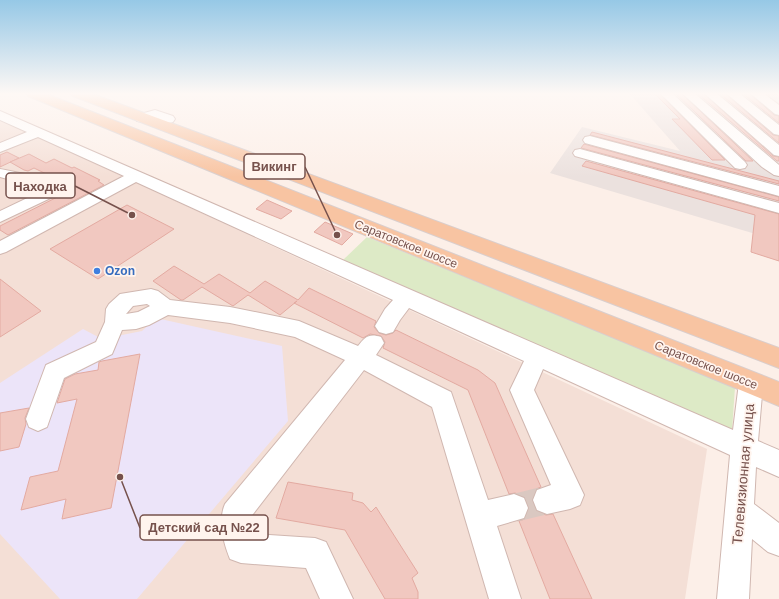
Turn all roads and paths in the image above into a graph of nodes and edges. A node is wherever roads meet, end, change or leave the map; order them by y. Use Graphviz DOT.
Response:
graph roads {
  1 [pos="19,121"];
  2 [pos="101,121"];
  3 [pos="165,121"];
  4 [pos="694,121"];
  5 [pos="718,121"];
  6 [pos="742,121"];
  7 [pos="766,121"];
  8 [pos="32,125"];
  9 [pos="779,131"];
  10 [pos="590,140"];
  11 [pos="0,148"];
  12 [pos="779,152"];
  13 [pos="580,153"];
  14 [pos="740,165"];
  15 [pos="779,172"];
  16 [pos="0,173"];
  17 [pos="136,176"];
  18 [pos="779,191"];
  19 [pos="779,208"];
  20 [pos="0,218"];
  21 [pos="1,246"];
  22 [pos="407,297"];
  23 [pos="386,326"];
  24 [pos="753,348"];
  25 [pos="367,350"];
  26 [pos="538,356"];
  27 [pos="779,358"];
  28 [pos="751,383"];
  29 [pos="779,394"];
  30 [pos="38,419"];
  31 [pos="744,448"];
  32 [pos="779,464"];
  33 [pos="547,500"];
  34 [pos="514,508"];
  35 [pos="739,511"];
  36 [pos="479,516"];
  37 [pos="779,541"];
  38 [pos="337,599"];
  39 [pos="505,599"];
  40 [pos="733,599"];
  1 -- 8 [label="street"];
  2 -- 28 [label="main road, Саратовское шоссе"];
  3 -- 24 [label="main road, Саратовское шоссе"];
  4 -- 14 [label="street"];
  5 -- 15 [label="street"];
  6 -- 12 [label="street"];
  7 -- 9 [label="street"];
  8 -- 11 [label="street"];
  8 -- 17 [label="street"];
  10 -- 18 [label="street"];
  13 -- 19 [label="street"];
  16 -- 20 [label="street"];
  17 -- 21 [label="street"];
  17 -- 22 [label="street"];
  22 -- 23 [label="street"];
  22 -- 26 [label="street"];
  24 -- 27 [label="main road, Саратовское шоссе"];
  24 -- 28 [label="main road, Телевизионная улица"];
  25 -- 30 [label="street"];
  25 -- 36 [label="street"];
  25 -- 38 [label="street"];
  26 -- 31 [label="street"];
  26 -- 33 [label="street"];
  28 -- 29 [label="main road, Саратовское шоссе"];
  28 -- 31 [label="street, Телевизионная улица"];
  31 -- 32 [label="street"];
  31 -- 35 [label="street, Телевизионная улица"];
  34 -- 36 [label="street"];
  35 -- 37 [label="street"];
  35 -- 40 [label="street, Телевизионная улица"];
  36 -- 39 [label="street"];
}
